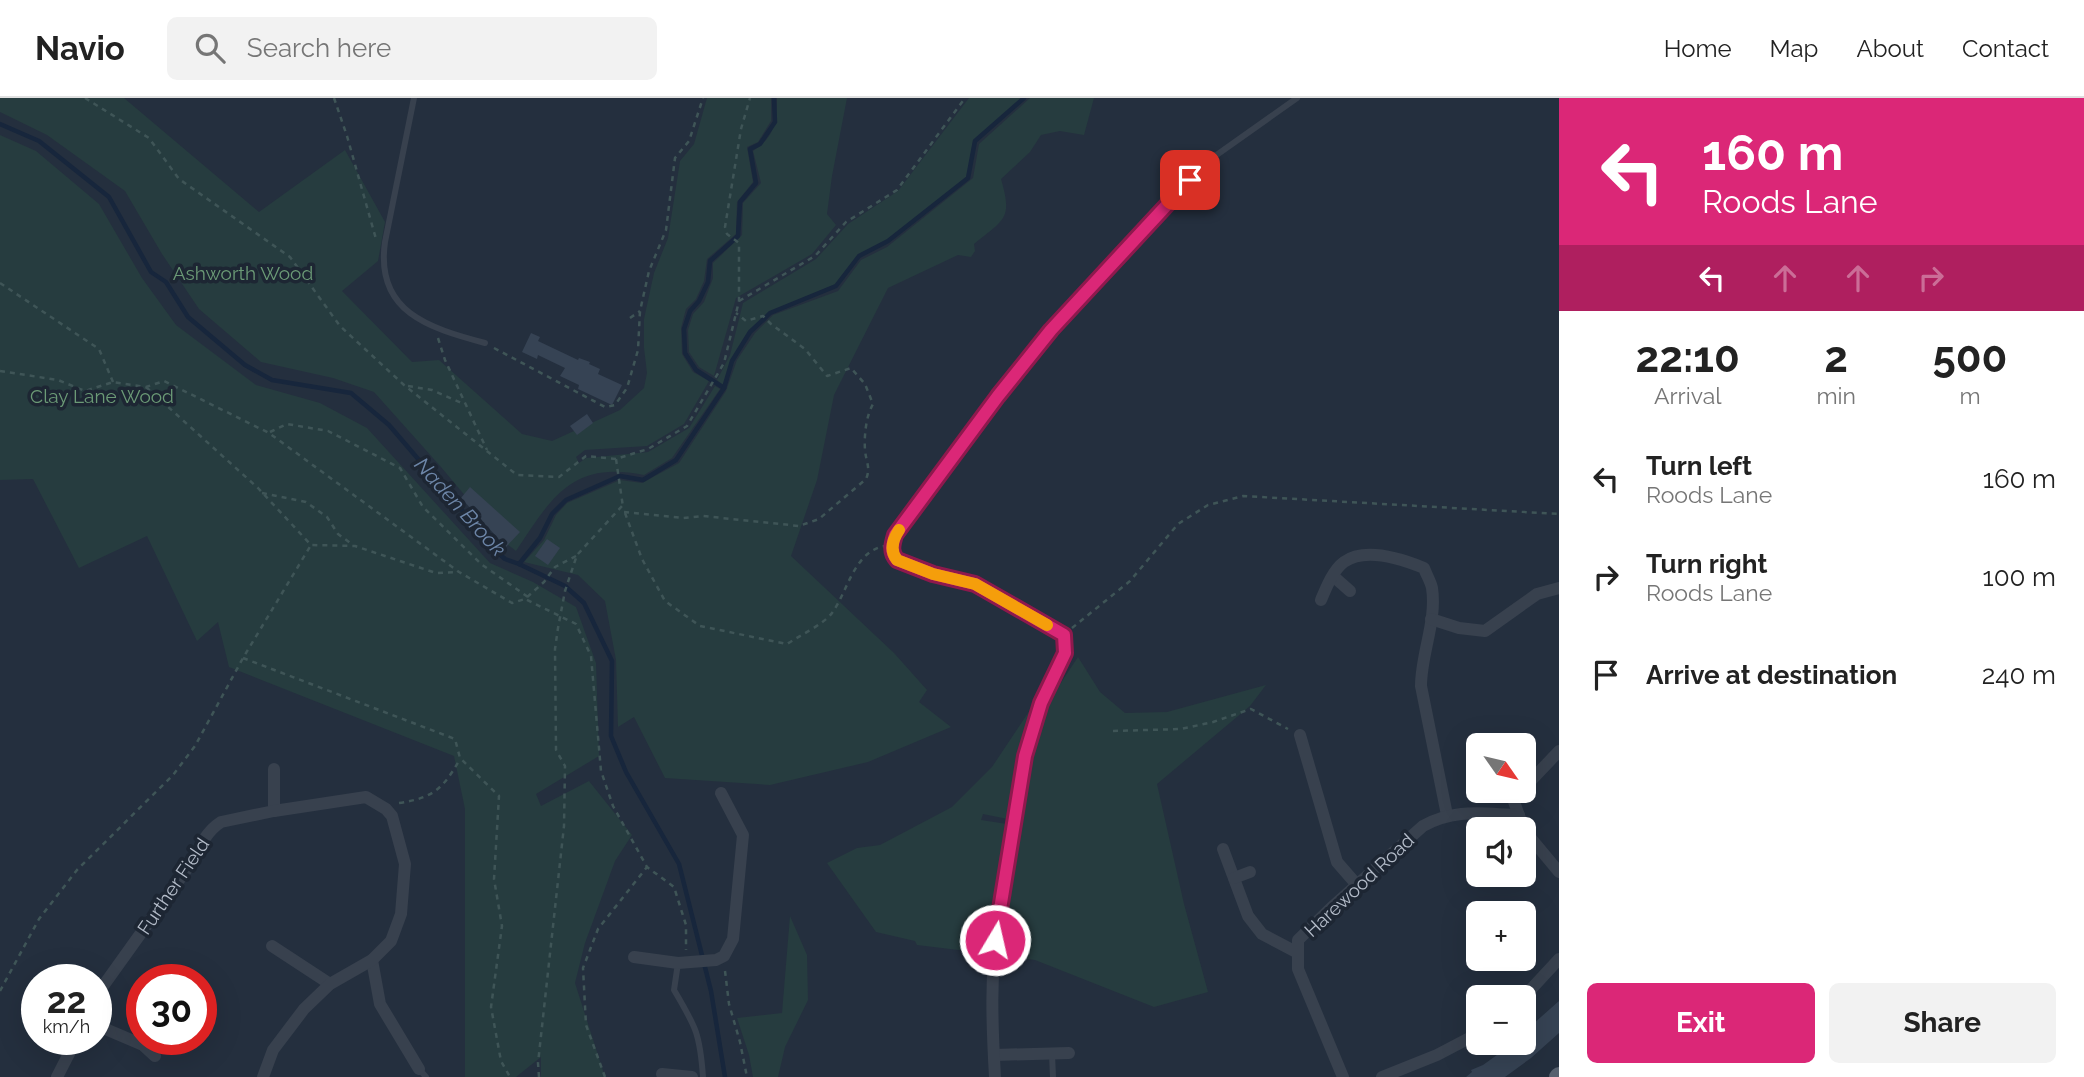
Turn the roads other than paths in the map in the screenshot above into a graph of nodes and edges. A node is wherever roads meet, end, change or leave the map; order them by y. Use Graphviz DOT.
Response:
graph roads {
  1 [pos="414,98"];
  2 [pos="1297,98"];
  3 [pos="485,343"];
  4 [pos="1333,576"];
  5 [pos="1559,588"];
  6 [pos="1350,592"];
  7 [pos="1321,600"];
  8 [pos="1431,619"];
  9 [pos="1300,735"];
  10 [pos="1559,751"];
  11 [pos="274,769"];
  12 [pos="1536,775"];
  13 [pos="720,793"];
  14 [pos="1515,803"];
  15 [pos="274,811"];
  16 [pos="1447,815"];
  17 [pos="1519,815"];
  18 [pos="1536,844"];
  19 [pos="1223,849"];
  20 [pos="1250,872"];
  21 [pos="1559,872"];
  22 [pos="1234,878"];
  23 [pos="1357,885"];
  24 [pos="998,923"];
  25 [pos="272,946"];
  26 [pos="1298,953"];
  27 [pos="634,957"];
  28 [pos="1559,958"];
  29 [pos="373,960"];
  30 [pos="688,963"];
  31 [pos="112,974"];
  32 [pos="330,984"];
  33 [pos="1535,985"];
  34 [pos="112,1032"];
  35 [pos="1466,1040"];
  36 [pos="1069,1053"];
  37 [pos="1052,1054"];
  38 [pos="68,1055"];
  39 [pos="994,1055"];
  40 [pos="155,1056"];
  41 [pos="422,1073"];
  42 [pos="662,1074"];
  43 [pos="57,1077"];
  44 [pos="263,1077"];
  45 [pos="692,1077"];
  46 [pos="703,1077"];
  47 [pos="995,1077"];
  48 [pos="1054,1077"];
  49 [pos="1343,1077"];
  50 [pos="1381,1077"];
  1 -- 3 [label="lane"];
  2 -- 24 [label="lane"];
  4 -- 6 [label="street"];
  4 -- 7 [label="street"];
  4 -- 8 [label="street"];
  5 -- 8 [label="street"];
  8 -- 16 [label="street"];
  9 -- 23 [label="street"];
  10 -- 12 [label="street"];
  11 -- 15 [label="street"];
  13 -- 30 [label="street"];
  14 -- 17 [label="street"];
  15 -- 29 [label="street, Further Field"];
  15 -- 31 [label="street, Further Field"];
  16 -- 17 [label="street, Harewood Road"];
  16 -- 23 [label="street, Harewood Road"];
  18 -- 21 [label="street"];
  19 -- 22 [label="street"];
  20 -- 22 [label="street"];
  22 -- 26 [label="street"];
  23 -- 26 [label="street, Harewood Road"];
  24 -- 39 [label="street"];
  25 -- 32 [label="street"];
  26 -- 49 [label="street, Harewood Road"];
  27 -- 30 [label="street"];
  28 -- 33 [label="street"];
  29 -- 32 [label="street"];
  29 -- 41 [label="street"];
  30 -- 46 [label="lane"];
  32 -- 44 [label="street"];
  34 -- 40 [label="street"];
  35 -- 50 [label="street"];
  36 -- 37 [label="street"];
  37 -- 39 [label="street"];
  37 -- 48 [label="lane"];
  38 -- 43 [label="street"];
  39 -- 47 [label="street"];
  42 -- 45 [label="street"];
}
